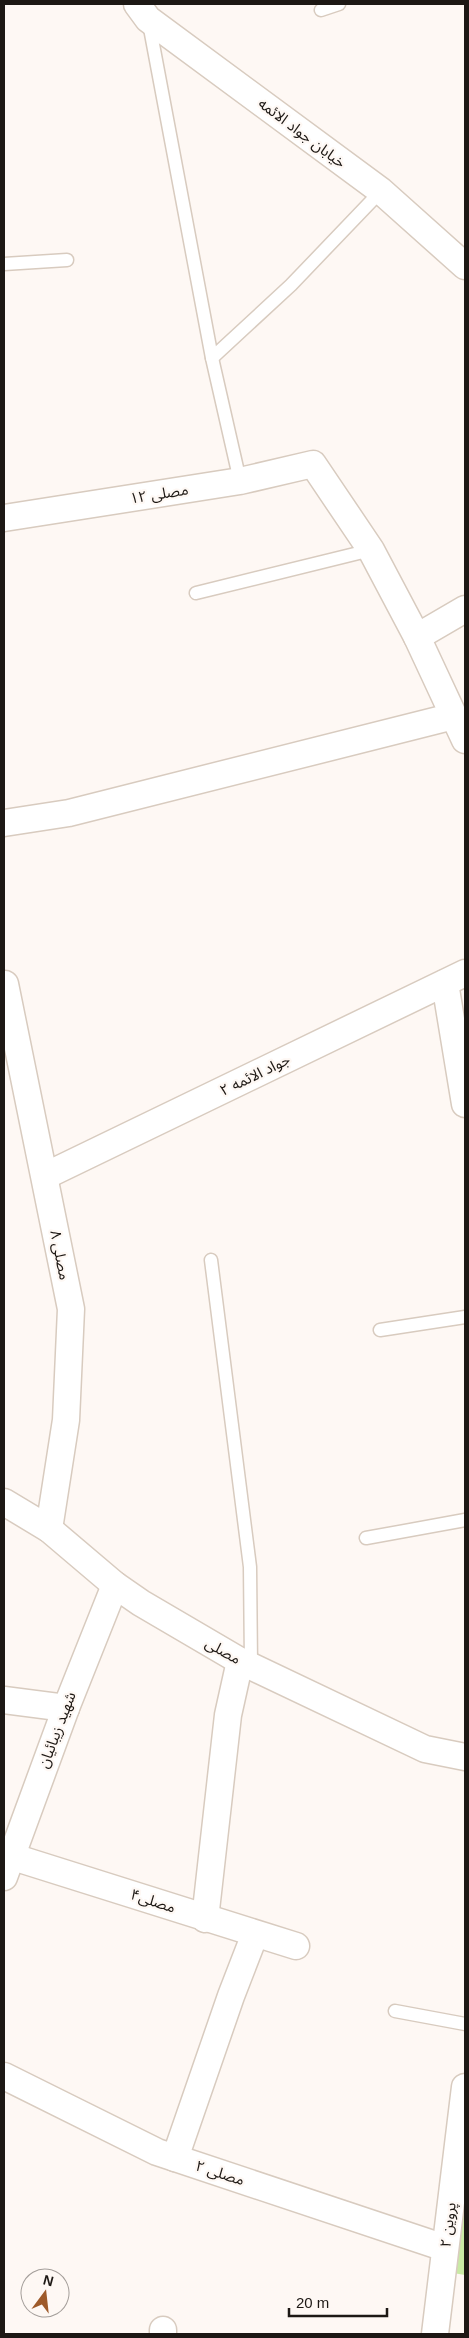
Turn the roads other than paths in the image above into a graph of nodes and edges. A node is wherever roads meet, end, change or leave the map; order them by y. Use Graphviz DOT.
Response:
graph roads {
  1 [pos="339,4"];
  2 [pos="321,10"];
  3 [pos="142,11"];
  4 [pos="381,191"];
  5 [pos="462,258"];
  6 [pos="67,260"];
  7 [pos="4,264"];
  8 [pos="212,358"];
  9 [pos="240,481"];
  10 [pos="4,518"];
  11 [pos="370,550"];
  12 [pos="196,593"];
  13 [pos="465,609"];
  14 [pos="417,637"];
  15 [pos="454,716"];
  16 [pos="465,740"];
  17 [pos="4,823"];
  18 [pos="455,978"];
  19 [pos="5,984"];
  20 [pos="465,1104"];
  21 [pos="44,1176"];
  22 [pos="211,1260"];
  23 [pos="465,1317"];
  24 [pos="380,1330"];
  25 [pos="4,1502"];
  26 [pos="465,1520"];
  27 [pos="49,1529"];
  28 [pos="366,1538"];
  29 [pos="116,1585"];
  30 [pos="246,1663"];
  31 [pos="4,1700"];
  32 [pos="66,1708"];
  33 [pos="465,1756"];
  34 [pos="7,1866"];
  35 [pos="205,1919"];
  36 [pos="255,1934"];
  37 [pos="296,1946"];
  38 [pos="395,2011"];
  39 [pos="465,2024"];
  40 [pos="4,2076"];
  41 [pos="465,2087"];
  42 [pos="175,2158"];
  43 [pos="445,2248"];
  44 [pos="435,2334"];
  1 -- 2 [label="lane"];
  3 -- 4 [label="street, خیابان جواد الائمه"];
  3 -- 8 [label="lane"];
  4 -- 5 [label="street, خیابان جواد الائمه"];
  4 -- 8 [label="lane"];
  6 -- 7 [label="lane"];
  8 -- 9 [label="lane"];
  9 -- 10 [label="street, مصلی ۱۲"];
  9 -- 11 [label="street, مصلی ۱۲"];
  11 -- 12 [label="lane"];
  11 -- 14 [label="street"];
  13 -- 14 [label="street"];
  14 -- 15 [label="street"];
  15 -- 16 [label="street"];
  15 -- 17 [label="street"];
  18 -- 20 [label="street"];
  18 -- 21 [label="street, جواد الائمه ۲"];
  19 -- 21 [label="street, مصلی ۸"];
  21 -- 27 [label="street, مصلی ۸"];
  22 -- 30 [label="lane"];
  23 -- 24 [label="lane"];
  25 -- 27 [label="street, مصلی"];
  26 -- 28 [label="lane"];
  27 -- 29 [label="street, مصلی"];
  29 -- 30 [label="street, مصلی"];
  29 -- 32 [label="street, شهید زیبائیان"];
  30 -- 33 [label="street, مصلی"];
  30 -- 35 [label="street"];
  31 -- 32 [label="street"];
  32 -- 34 [label="street, شهید زیبائیان"];
  34 -- 35 [label="street, مصلی۴"];
  35 -- 36 [label="street, مصلی۴"];
  36 -- 37 [label="street, مصلی۴"];
  36 -- 42 [label="street"];
  38 -- 39 [label="lane"];
  40 -- 42 [label="street, مصلی ۲"];
  41 -- 43 [label="street, پروین ۲"];
  42 -- 43 [label="street, مصلی ۲"];
  43 -- 44 [label="street, پروین ۲"];
}
